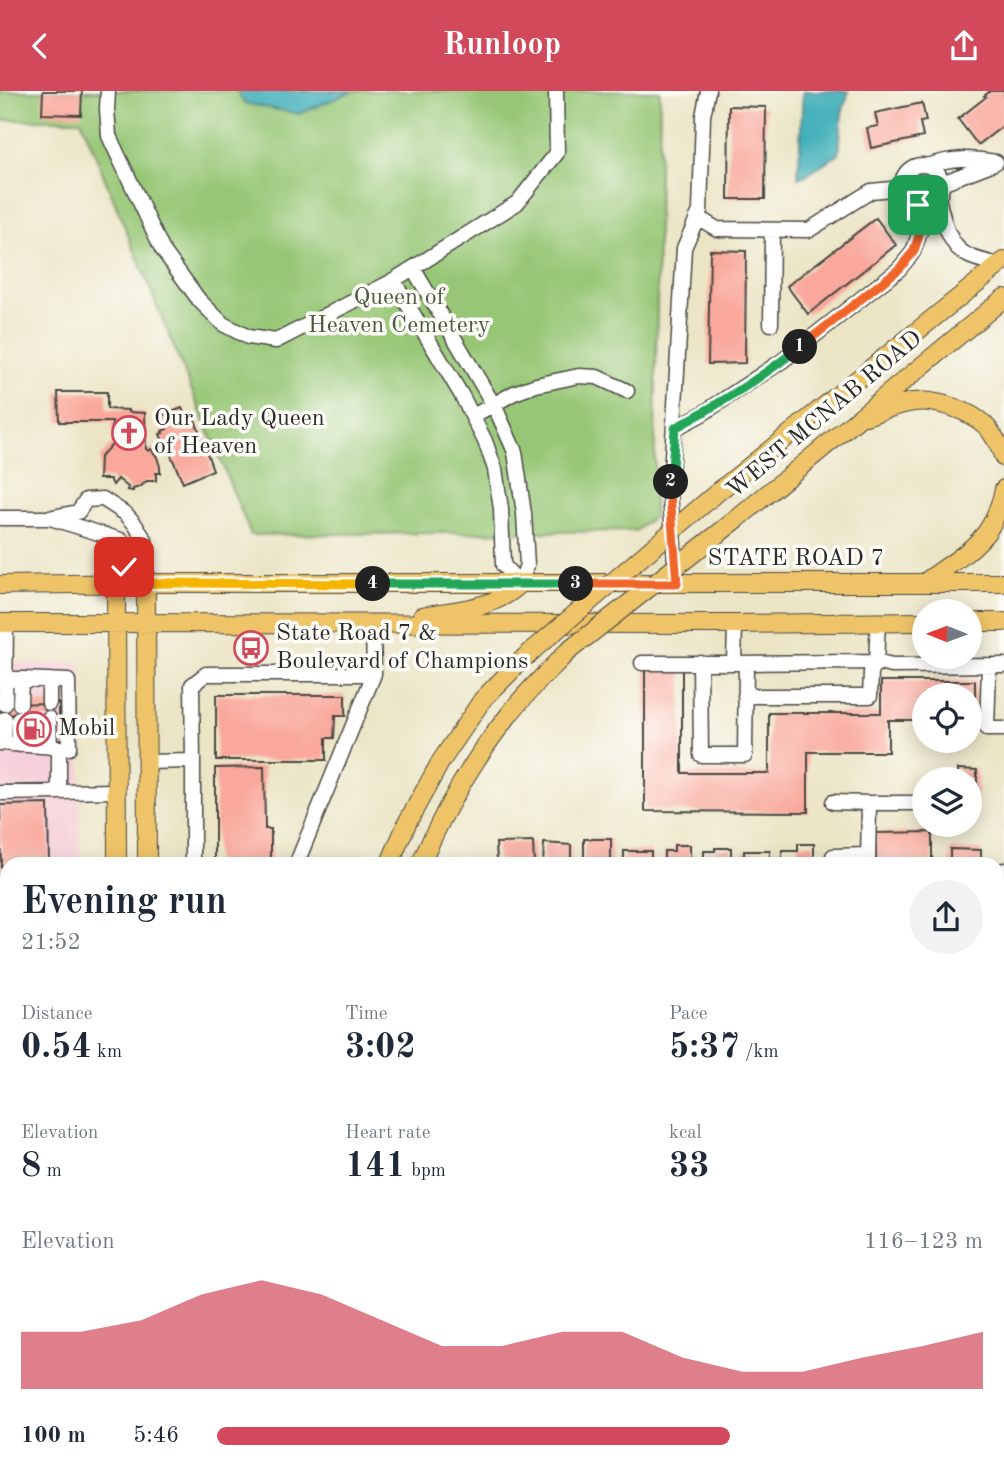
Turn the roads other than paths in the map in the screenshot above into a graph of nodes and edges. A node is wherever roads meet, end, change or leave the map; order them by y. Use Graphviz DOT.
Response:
graph roads {
  1 [pos="108,91"];
  2 [pos="556,91"];
  3 [pos="708,91"];
  4 [pos="1000,159"];
  5 [pos="927,166"];
  6 [pos="942,183"];
  7 [pos="902,188"];
  8 [pos="938,198"];
  9 [pos="924,205"];
  10 [pos="697,217"];
  11 [pos="772,230"];
  12 [pos="1001,263"];
  13 [pos="413,268"];
  14 [pos="393,280"];
  15 [pos="1004,298"];
  16 [pos="771,324"];
  17 [pos="627,391"];
  18 [pos="493,405"];
  19 [pos="473,417"];
  20 [pos="859,418"];
  21 [pos="675,428"];
  22 [pos="1004,458"];
  23 [pos="1004,489"];
  24 [pos="0,518"];
  25 [pos="50,518"];
  26 [pos="146,583"];
  27 [pos="924,583"];
  28 [pos="1004,583"];
  29 [pos="116,584"];
  30 [pos="520,584"];
  31 [pos="677,584"];
  32 [pos="0,585"];
  33 [pos="145,622"];
  34 [pos="878,622"];
  35 [pos="912,622"];
  36 [pos="982,622"];
  37 [pos="1004,622"];
  38 [pos="3,623"];
  39 [pos="116,623"];
  40 [pos="375,624"];
  41 [pos="735,624"];
  42 [pos="876,661"];
  43 [pos="700,662"];
  44 [pos="642,663"];
  45 [pos="740,663"];
  46 [pos="1004,665"];
  47 [pos="989,666"];
  48 [pos="374,674"];
  49 [pos="9,679"];
  50 [pos="49,680"];
  51 [pos="745,696"];
  52 [pos="1004,729"];
  53 [pos="8,744"];
  54 [pos="54,747"];
  55 [pos="193,761"];
  56 [pos="146,762"];
  57 [pos="117,791"];
  58 [pos="59,792"];
  59 [pos="0,793"];
  60 [pos="833,802"];
  61 [pos="869,803"];
  62 [pos="912,803"];
  63 [pos="833,856"];
  64 [pos="117,857"];
  65 [pos="147,857"];
  66 [pos="193,857"];
  67 [pos="299,857"];
  68 [pos="392,857"];
  69 [pos="423,857"];
  70 [pos="842,857"];
  71 [pos="868,857"];
  1 -- 14 [label="street"];
  2 -- 13 [label="street"];
  3 -- 10 [label="street"];
  4 -- 5 [label="street"];
  4 -- 6 [label="street"];
  5 -- 6 [label="street"];
  5 -- 7 [label="street"];
  6 -- 8 [label="street"];
  7 -- 9 [label="street"];
  7 -- 11 [label="street"];
  8 -- 9 [label="street"];
  8 -- 12 [label="street, WEST MCNAB ROAD"];
  9 -- 21 [label="street"];
  10 -- 11 [label="street"];
  10 -- 21 [label="street"];
  11 -- 16 [label="street"];
  12 -- 68 [label="main road, WEST MCNAB ROAD, bridge"];
  13 -- 14 [label="street"];
  13 -- 18 [label="street"];
  14 -- 19 [label="street"];
  15 -- 20 [label="main road, WEST MCNAB ROAD"];
  17 -- 18 [label="street"];
  18 -- 19 [label="street"];
  18 -- 30 [label="street"];
  19 -- 30 [label="street"];
  20 -- 22 [label="main road"];
  20 -- 69 [label="main road, WEST MCNAB ROAD, bridge"];
  21 -- 31 [label="street"];
  23 -- 27 [label="main road"];
  24 -- 25 [label="street"];
  25 -- 26 [label="street"];
  25 -- 29 [label="street"];
  26 -- 29 [label="main road, STATE ROAD 7"];
  26 -- 30 [label="main road, STATE ROAD 7"];
  26 -- 33 [label="main road"];
  27 -- 28 [label="main road, STATE ROAD 7"];
  27 -- 31 [label="main road, STATE ROAD 7"];
  29 -- 32 [label="main road, STATE ROAD 7"];
  29 -- 39 [label="main road"];
  30 -- 31 [label="main road, STATE ROAD 7"];
  30 -- 40 [label="main road"];
  33 -- 39 [label="main road"];
  33 -- 40 [label="main road"];
  33 -- 56 [label="main road"];
  34 -- 35 [label="main road"];
  34 -- 41 [label="main road"];
  34 -- 42 [label="street"];
  36 -- 37 [label="main road"];
  38 -- 39 [label="main road"];
  38 -- 49 [label="street"];
  39 -- 57 [label="main road"];
  40 -- 41 [label="main road"];
  40 -- 48 [label="street"];
  41 -- 45 [label="street"];
  42 -- 45 [label="street"];
  42 -- 47 [label="street"];
  42 -- 51 [label="street"];
  43 -- 44 [label="street"];
  43 -- 45 [label="street"];
  43 -- 51 [label="street"];
  45 -- 51 [label="street"];
  46 -- 47 [label="street"];
  47 -- 52 [label="street"];
  48 -- 55 [label="street"];
  48 -- 67 [label="street"];
  49 -- 50 [label="street"];
  49 -- 53 [label="street"];
  50 -- 54 [label="street"];
  50 -- 54 [label="street"];
  53 -- 54 [label="street"];
  54 -- 58 [label="street"];
  55 -- 56 [label="street"];
  55 -- 66 [label="street"];
  56 -- 65 [label="main road"];
  57 -- 58 [label="street"];
  57 -- 64 [label="main road"];
  58 -- 59 [label="street"];
  60 -- 61 [label="street"];
  61 -- 62 [label="street"];
  61 -- 71 [label="street"];
  63 -- 70 [label="street"];
}
